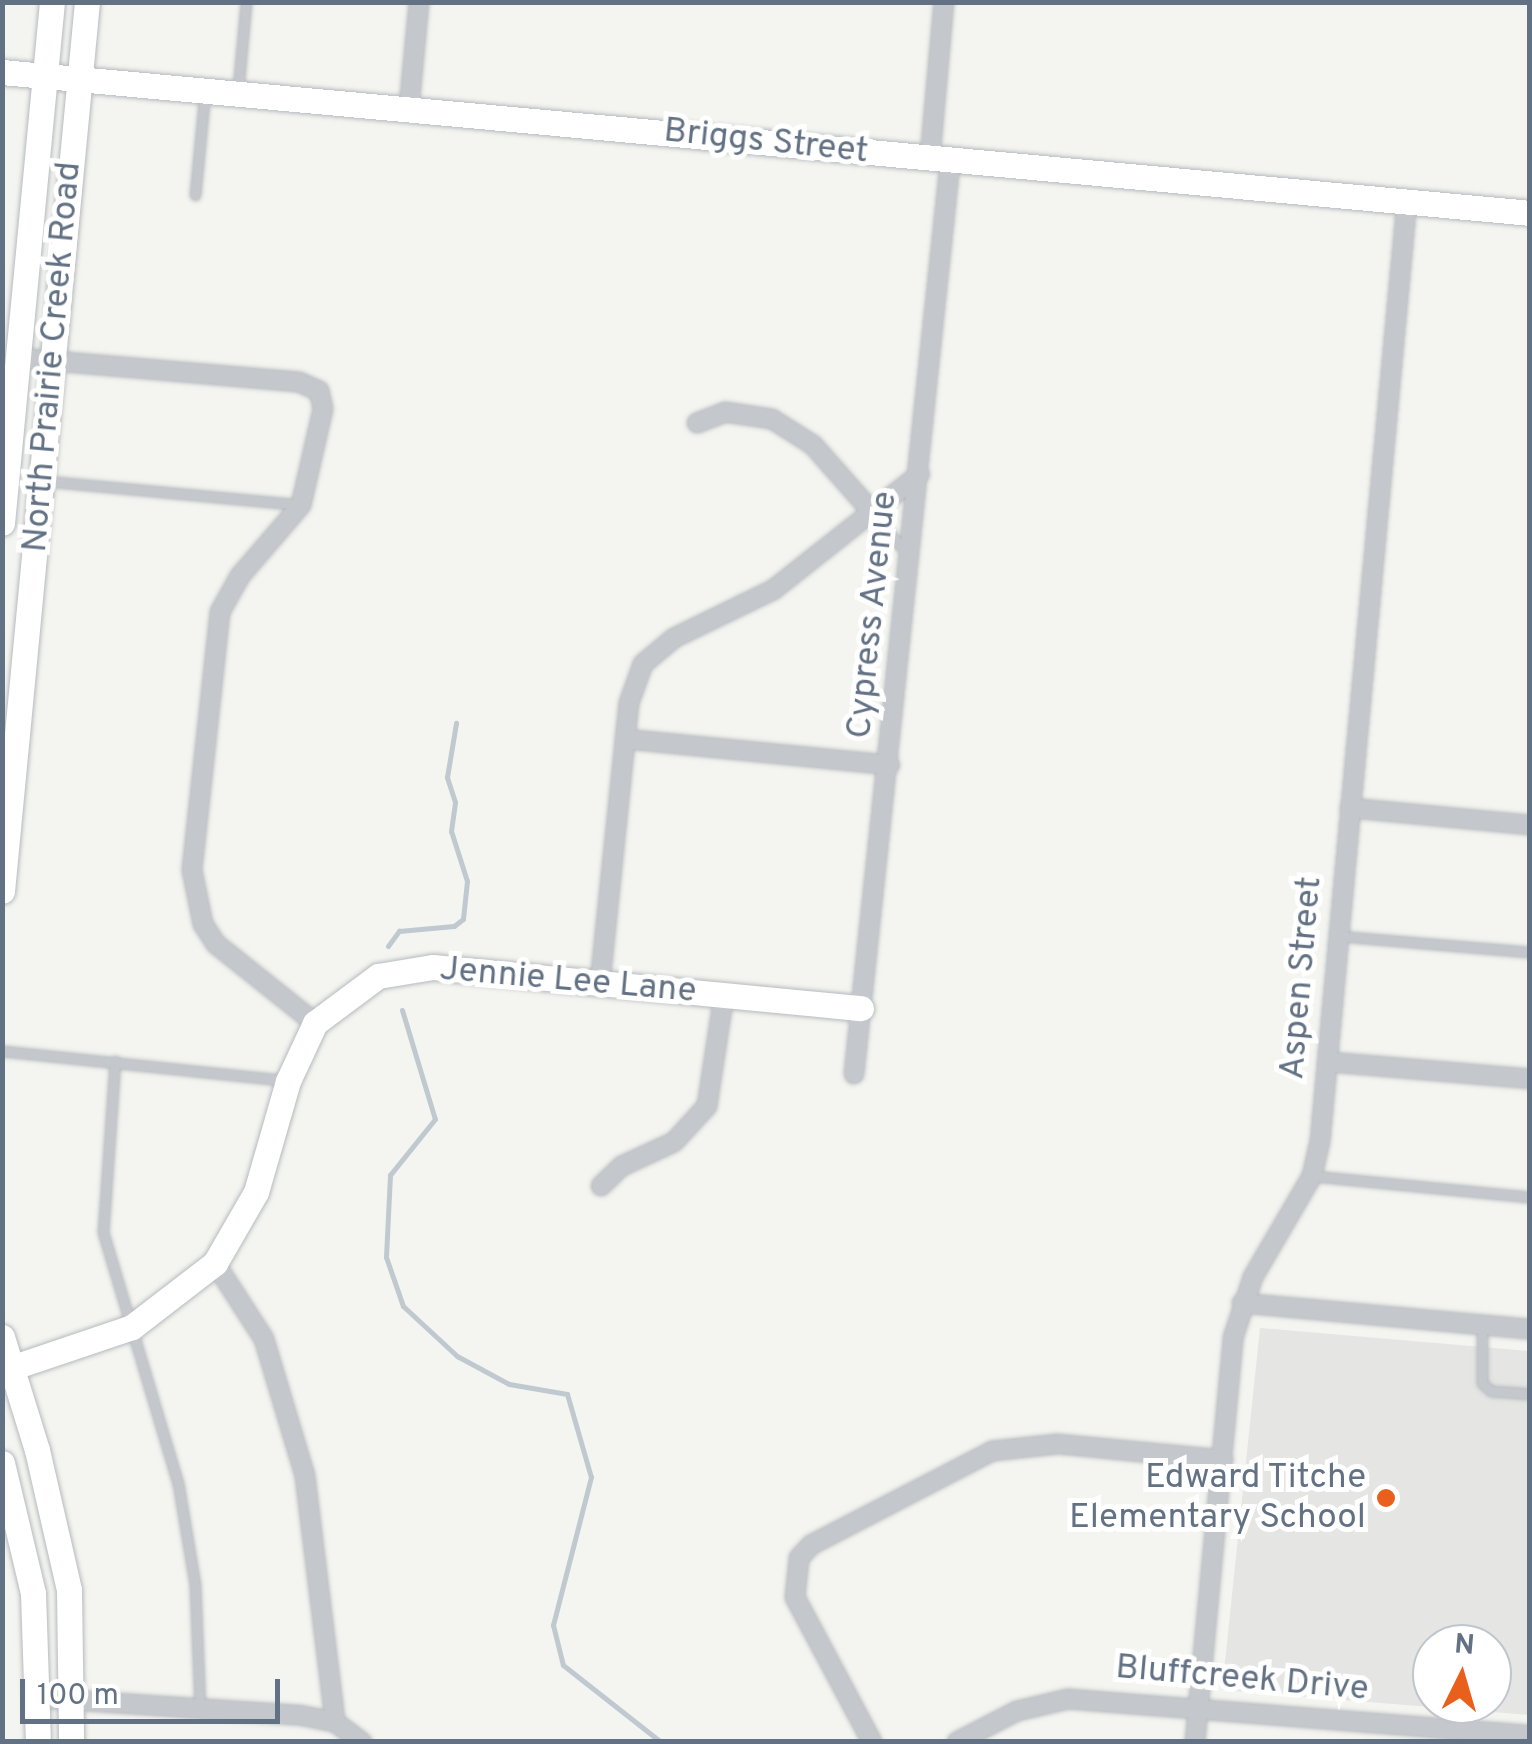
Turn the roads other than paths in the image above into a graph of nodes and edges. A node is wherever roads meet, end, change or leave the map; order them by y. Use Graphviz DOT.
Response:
graph roads {
  1 [pos="52,2"];
  2 [pos="87,2"];
  3 [pos="246,2"];
  4 [pos="419,2"];
  5 [pos="944,2"];
  6 [pos="2,72"];
  7 [pos="45,76"];
  8 [pos="80,79"];
  9 [pos="206,89"];
  10 [pos="238,92"];
  11 [pos="409,108"];
  12 [pos="940,160"];
  13 [pos="194,195"];
  14 [pos="1407,201"];
  15 [pos="1530,213"];
  16 [pos="18,358"];
  17 [pos="54,361"];
  18 [pos="697,423"];
  19 [pos="920,474"];
  20 [pos="41,480"];
  21 [pos="302,505"];
  22 [pos="872,512"];
  23 [pos="2,522"];
  24 [pos="911,559"];
  25 [pos="625,740"];
  26 [pos="890,765"];
  27 [pos="1350,808"];
  28 [pos="1530,825"];
  29 [pos="2,891"];
  30 [pos="1338,936"];
  31 [pos="1530,952"];
  32 [pos="600,983"];
  33 [pos="724,995"];
  34 [pos="861,1008"];
  35 [pos="315,1023"];
  36 [pos="2,1051"];
  37 [pos="115,1061"];
  38 [pos="1329,1062"];
  39 [pos="854,1074"];
  40 [pos="1530,1079"];
  41 [pos="288,1081"];
  42 [pos="1312,1176"];
  43 [pos="601,1186"];
  44 [pos="1530,1197"];
  45 [pos="214,1263"];
  46 [pos="1242,1302"];
  47 [pos="1482,1325"];
  48 [pos="132,1328"];
  49 [pos="1530,1329"];
  50 [pos="2,1336"];
  51 [pos="7,1370"];
  52 [pos="1530,1394"];
  53 [pos="1223,1460"];
  54 [pos="2,1463"];
  55 [pos="41,1698"];
  56 [pos="73,1698"];
  57 [pos="200,1707"];
  58 [pos="1198,1707"];
  59 [pos="335,1722"];
  60 [pos="1530,1736"];
  61 [pos="38,1742"];
  62 [pos="70,1742"];
  63 [pos="362,1742"];
  64 [pos="872,1742"];
  65 [pos="958,1742"];
  66 [pos="1195,1742"];
  1 -- 7 [label="street, North Prairie Creek Road"];
  2 -- 8 [label="street, North Prairie Creek Road"];
  3 -- 10 [label="lane"];
  4 -- 11 [label="street"];
  5 -- 12 [label="street, Cypress Avenue"];
  6 -- 7 [label="street, Briggs Street"];
  7 -- 8 [label="street, Briggs Street"];
  7 -- 16 [label="street, North Prairie Creek Road"];
  8 -- 9 [label="street, Briggs Street"];
  8 -- 17 [label="street, North Prairie Creek Road"];
  9 -- 10 [label="street, Briggs Street"];
  9 -- 13 [label="lane"];
  10 -- 11 [label="street, Briggs Street"];
  11 -- 12 [label="street, Briggs Street"];
  12 -- 14 [label="street, Briggs Street"];
  12 -- 19 [label="street, Cypress Avenue"];
  14 -- 15 [label="street, Briggs Street"];
  14 -- 27 [label="street, Aspen Street"];
  16 -- 17 [label="street"];
  16 -- 23 [label="street, North Prairie Creek Road"];
  17 -- 20 [label="street, North Prairie Creek Road"];
  17 -- 21 [label="street"];
  18 -- 22 [label="street"];
  19 -- 22 [label="street"];
  19 -- 24 [label="street, Cypress Avenue"];
  20 -- 21 [label="lane"];
  20 -- 29 [label="street, North Prairie Creek Road"];
  21 -- 35 [label="street"];
  22 -- 24 [label="lane"];
  22 -- 25 [label="street"];
  24 -- 26 [label="street, Cypress Avenue"];
  25 -- 26 [label="street"];
  25 -- 32 [label="street"];
  26 -- 34 [label="street, Cypress Avenue"];
  27 -- 28 [label="street"];
  27 -- 30 [label="street, Aspen Street"];
  30 -- 31 [label="lane"];
  30 -- 38 [label="street, Aspen Street"];
  32 -- 33 [label="street, Jennie Lee Lane"];
  32 -- 35 [label="street, Jennie Lee Lane"];
  33 -- 34 [label="street, Jennie Lee Lane"];
  33 -- 43 [label="street"];
  34 -- 39 [label="street, Cypress Avenue"];
  35 -- 41 [label="street, Jennie Lee Lane"];
  36 -- 37 [label="lane"];
  37 -- 41 [label="lane"];
  37 -- 48 [label="lane"];
  38 -- 40 [label="street"];
  38 -- 42 [label="street, Aspen Street"];
  41 -- 45 [label="street, Jennie Lee Lane"];
  42 -- 44 [label="lane"];
  42 -- 46 [label="street, Aspen Street"];
  45 -- 48 [label="street, Jennie Lee Lane"];
  45 -- 59 [label="street"];
  46 -- 47 [label="street"];
  46 -- 53 [label="street, Aspen Street"];
  47 -- 49 [label="street"];
  47 -- 52 [label="lane"];
  48 -- 51 [label="street, Jennie Lee Lane"];
  48 -- 57 [label="lane"];
  50 -- 51 [label="street"];
  51 -- 56 [label="street"];
  53 -- 58 [label="street, Aspen Street"];
  53 -- 64 [label="street"];
  54 -- 55 [label="street"];
  55 -- 56 [label="street"];
  55 -- 61 [label="street"];
  56 -- 57 [label="street"];
  56 -- 62 [label="street"];
  57 -- 59 [label="street"];
  58 -- 60 [label="street, Bluffcreek Drive"];
  58 -- 65 [label="street, Bluffcreek Drive"];
  58 -- 66 [label="street, Aspen Street"];
  59 -- 63 [label="street"];
}
